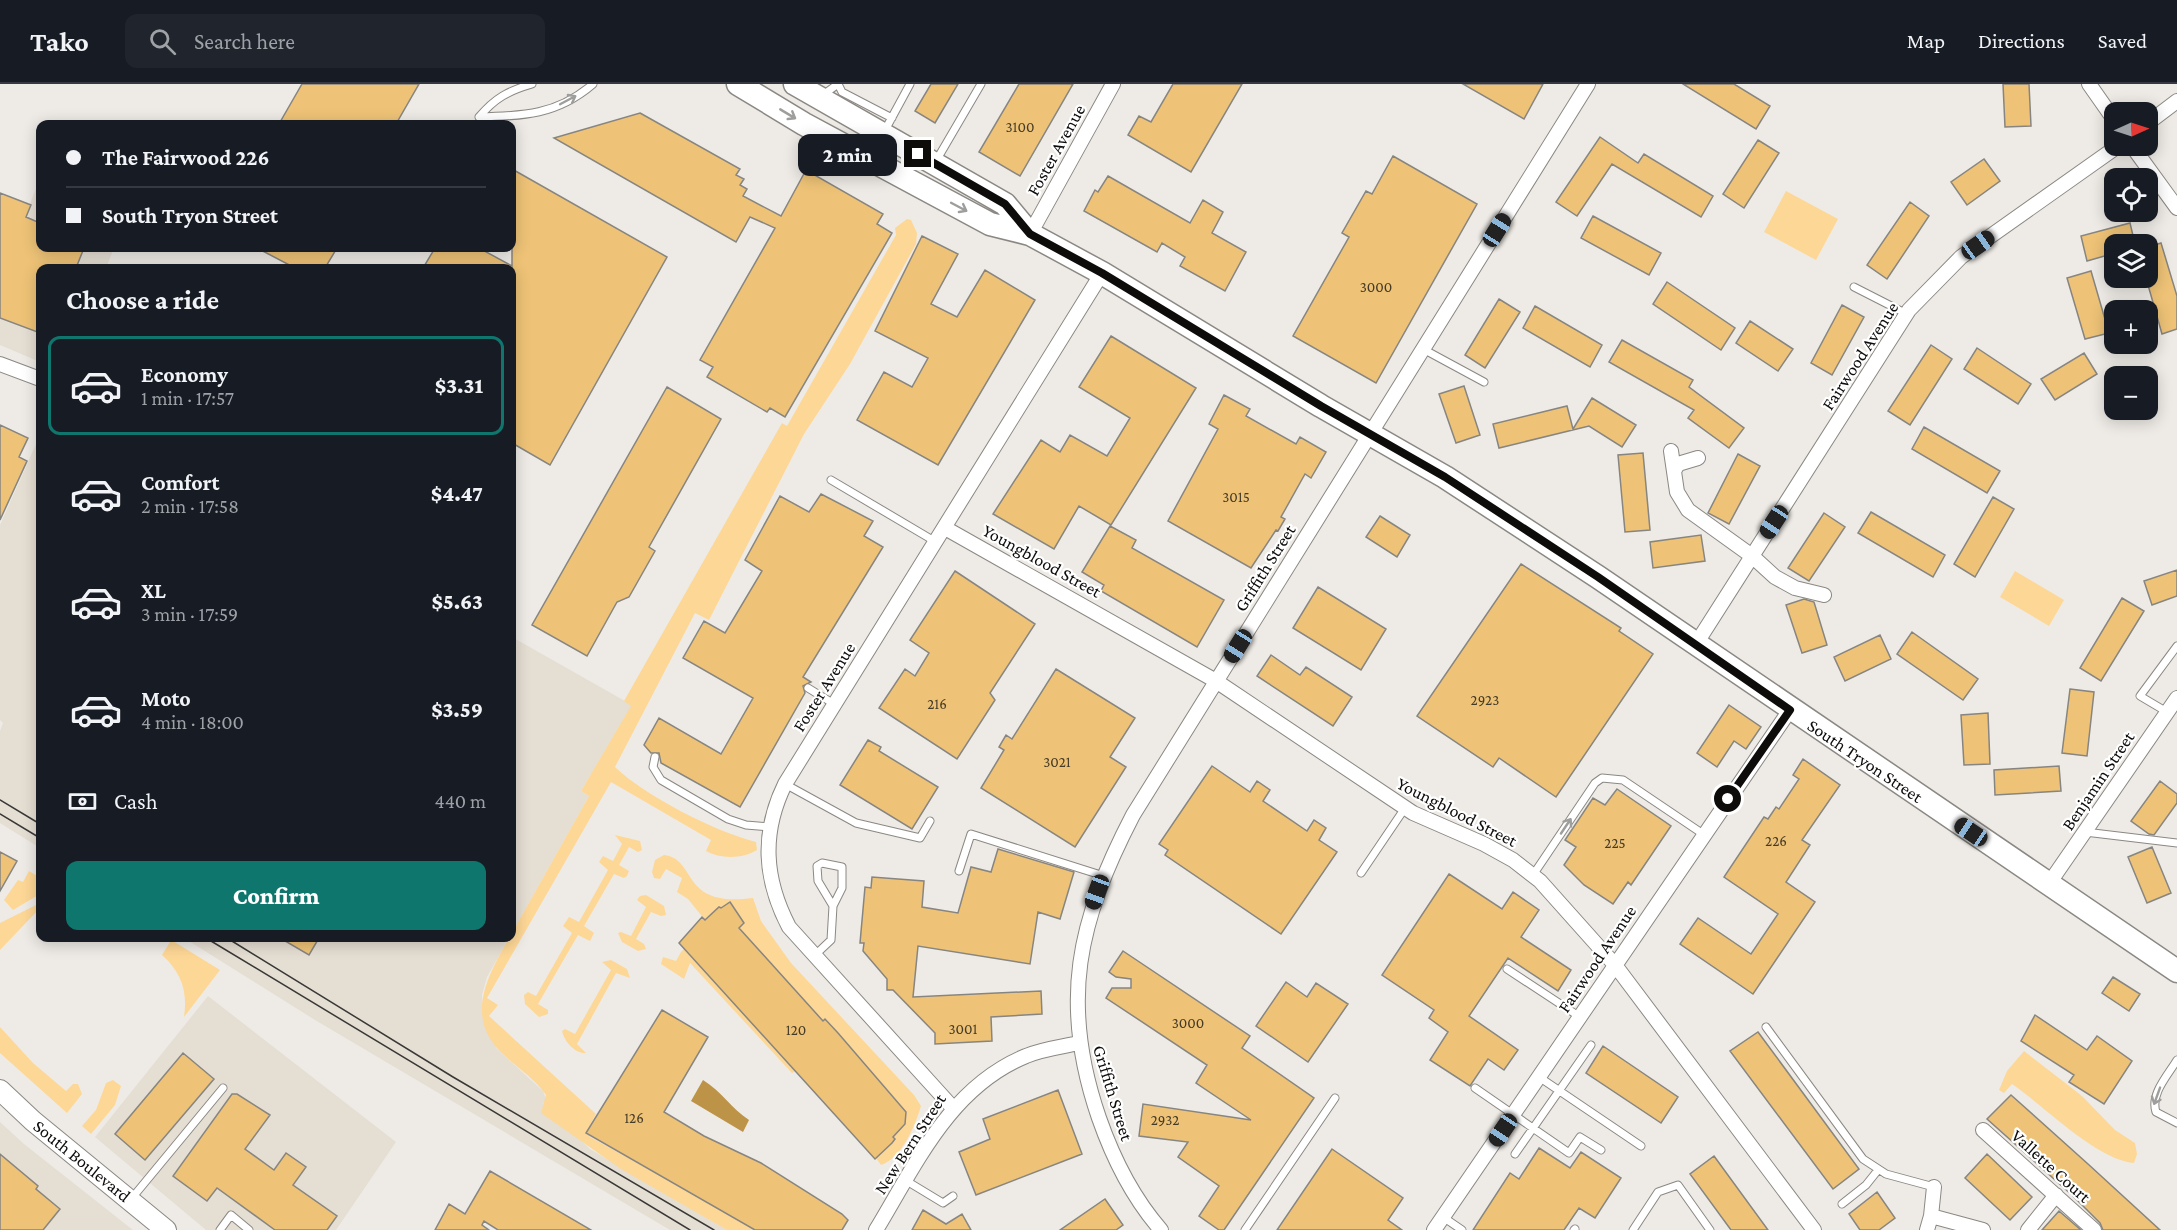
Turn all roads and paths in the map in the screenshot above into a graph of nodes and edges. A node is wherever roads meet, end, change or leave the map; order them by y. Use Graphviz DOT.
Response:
graph roads {
  1 [pos="532,84"];
  2 [pos="593,84"];
  3 [pos="738,84"];
  4 [pos="838,84"];
  5 [pos="910,84"];
  6 [pos="981,84"];
  7 [pos="1113,84"];
  8 [pos="1588,84"];
  9 [pos="2090,84"];
  10 [pos="804,88"];
  11 [pos="2177,101"];
  12 [pos="2104,105"];
  13 [pos="2158,115"];
  14 [pos="887,126"];
  15 [pos="2104,156"];
  16 [pos="2139,156"];
  17 [pos="935,164"];
  18 [pos="2177,208"];
  19 [pos="1030,234"];
  20 [pos="1102,273"];
  21 [pos="1854,287"];
  22 [pos="1907,314"];
  23 [pos="1423,349"];
  24 [pos="0,364"];
  25 [pos="36,378"];
  26 [pos="1484,382"];
  27 [pos="1370,433"];
  28 [pos="1671,451"];
  29 [pos="1698,458"];
  30 [pos="1674,471"];
  31 [pos="831,480"];
  32 [pos="945,528"];
  33 [pos="936,542"];
  34 [pos="1752,556"];
  35 [pos="1824,595"];
  36 [pos="1696,644"];
  37 [pos="2177,645"];
  38 [pos="1216,681"];
  39 [pos="808,688"];
  40 [pos="2177,698"];
  41 [pos="834,705"];
  42 [pos="1790,710"];
  43 [pos="2167,712"];
  44 [pos="655,757"];
  45 [pos="785,784"];
  46 [pos="1405,808"];
  47 [pos="930,821"];
  48 [pos="770,827"];
  49 [pos="2085,832"];
  50 [pos="1703,834"];
  51 [pos="2177,843"];
  52 [pos="959,871"];
  53 [pos="1361,873"];
  54 [pos="1533,875"];
  55 [pos="1104,876"];
  56 [pos="2048,885"];
  57 [pos="833,906"];
  58 [pos="814,956"];
  59 [pos="1615,965"];
  60 [pos="1507,969"];
  61 [pos="2177,971"];
  62 [pos="1580,1017"];
  63 [pos="1766,1027"];
  64 [pos="1079,1043"];
  65 [pos="1591,1045"];
  66 [pos="2177,1060"];
  67 [pos="1539,1077"];
  68 [pos="223,1088"];
  69 [pos="1475,1088"];
  70 [pos="0,1090"];
  71 [pos="1559,1091"];
  72 [pos="1335,1098"];
  73 [pos="953,1108"];
  74 [pos="1513,1114"];
  75 [pos="2177,1123"];
  76 [pos="1533,1128"];
  77 [pos="1983,1130"];
  78 [pos="1641,1146"];
  79 [pos="1601,1150"];
  80 [pos="1515,1155"];
  81 [pos="1878,1170"];
  82 [pos="905,1180"];
  83 [pos="1934,1187"];
  84 [pos="2056,1195"];
  85 [pos="953,1197"];
  86 [pos="130,1200"];
  87 [pos="1842,1204"];
  88 [pos="1932,1216"];
  89 [pos="1443,1217"];
  90 [pos="166,1230"];
  91 [pos="220,1230"];
  92 [pos="249,1230"];
  93 [pos="876,1230"];
  94 [pos="1161,1230"];
  95 [pos="1245,1230"];
  96 [pos="1434,1230"];
  97 [pos="1462,1230"];
  98 [pos="1633,1230"];
  99 [pos="1710,1230"];
  100 [pos="1814,1230"];
  101 [pos="1927,1230"];
  102 [pos="1983,1230"];
  103 [pos="2028,1230"];
  104 [pos="2094,1230"];
  1 -- 2 [label="lane, one-way"];
  3 -- 19 [label="main road, South Tryon Street, one-way"];
  4 -- 10 [label="lane"];
  4 -- 14 [label="lane"];
  5 -- 14 [label="lane"];
  6 -- 17 [label="lane"];
  7 -- 19 [label="street, Foster Avenue"];
  8 -- 23 [label="street, Griffith Street"];
  9 -- 12 [label="street"];
  10 -- 14 [label="main road, South Tryon Street"];
  11 -- 13 [label="street"];
  14 -- 17 [label="main road, South Tryon Street"];
  15 -- 22 [label="street, Fairwood Avenue"];
  16 -- 18 [label="street"];
  17 -- 19 [label="main road, South Tryon Street"];
  19 -- 20 [label="main road, South Tryon Street"];
  20 -- 27 [label="main road, South Tryon Street"];
  20 -- 32 [label="street, Foster Avenue"];
  21 -- 22 [label="lane"];
  22 -- 34 [label="street, Fairwood Avenue"];
  23 -- 26 [label="lane"];
  23 -- 27 [label="street, Griffith Street"];
  24 -- 25 [label="street"];
  27 -- 36 [label="main road, South Tryon Street"];
  27 -- 38 [label="street, Griffith Street"];
  28 -- 30 [label="street"];
  29 -- 30 [label="street"];
  30 -- 34 [label="street"];
  31 -- 33 [label="lane"];
  32 -- 33 [label="street, Foster Avenue"];
  32 -- 38 [label="street, Youngblood Street"];
  33 -- 41 [label="street, Foster Avenue"];
  34 -- 35 [label="street"];
  34 -- 36 [label="street, Fairwood Avenue"];
  36 -- 42 [label="main road, South Tryon Street"];
  37 -- 43 [label="lane"];
  38 -- 46 [label="street, Youngblood Street"];
  38 -- 55 [label="street, Griffith Street"];
  39 -- 41 [label="lane"];
  40 -- 43 [label="street, Benjamin Street"];
  41 -- 45 [label="street, Foster Avenue"];
  42 -- 50 [label="street, Fairwood Avenue"];
  42 -- 56 [label="main road, South Tryon Street"];
  43 -- 49 [label="street, Benjamin Street"];
  44 -- 48 [label="lane"];
  45 -- 47 [label="lane"];
  45 -- 48 [label="street, Foster Avenue"];
  46 -- 53 [label="lane"];
  46 -- 54 [label="street, Youngblood Street"];
  48 -- 58 [label="street, Foster Avenue"];
  49 -- 51 [label="lane"];
  49 -- 56 [label="street, Benjamin Street"];
  54 -- 50 [label="lane, one-way"];
  50 -- 59 [label="street, Fairwood Avenue"];
  52 -- 55 [label="lane"];
  54 -- 59 [label="street, Youngblood Street"];
  55 -- 64 [label="street, Griffith Street"];
  56 -- 61 [label="main road, South Tryon Street"];
  57 -- 57 [label="lane"];
  57 -- 58 [label="lane"];
  58 -- 73 [label="street, Foster Avenue"];
  59 -- 62 [label="street, Fairwood Avenue"];
  59 -- 100 [label="street, Youngblood Street"];
  60 -- 62 [label="lane"];
  62 -- 67 [label="street, Fairwood Avenue"];
  63 -- 81 [label="lane"];
  64 -- 73 [label="street, New Bern Street"];
  64 -- 94 [label="street, Griffith Street"];
  65 -- 71 [label="lane"];
  66 -- 75 [label="lane, one-way"];
  67 -- 71 [label="lane"];
  67 -- 74 [label="street, Fairwood Avenue"];
  68 -- 86 [label="lane"];
  69 -- 74 [label="lane"];
  70 -- 86 [label="main road, South Boulevard"];
  71 -- 76 [label="lane"];
  71 -- 78 [label="lane"];
  72 -- 95 [label="lane"];
  73 -- 82 [label="street, New Bern Street"];
  74 -- 76 [label="lane"];
  74 -- 89 [label="street, Fairwood Avenue"];
  76 -- 79 [label="lane"];
  76 -- 80 [label="lane"];
  77 -- 84 [label="street, Vallette Court"];
  81 -- 83 [label="lane"];
  81 -- 87 [label="lane"];
  82 -- 85 [label="lane"];
  82 -- 93 [label="street, New Bern Street"];
  83 -- 88 [label="street"];
  84 -- 103 [label="street"];
  84 -- 104 [label="street, Vallette Court"];
  86 -- 90 [label="main road, South Boulevard"];
  88 -- 101 [label="street"];
  88 -- 102 [label="street"];
  89 -- 96 [label="street, Fairwood Avenue"];
  89 -- 97 [label="lane"];
  91 -- 92 [label="lane"];
  98 -- 99 [label="lane"];
}
